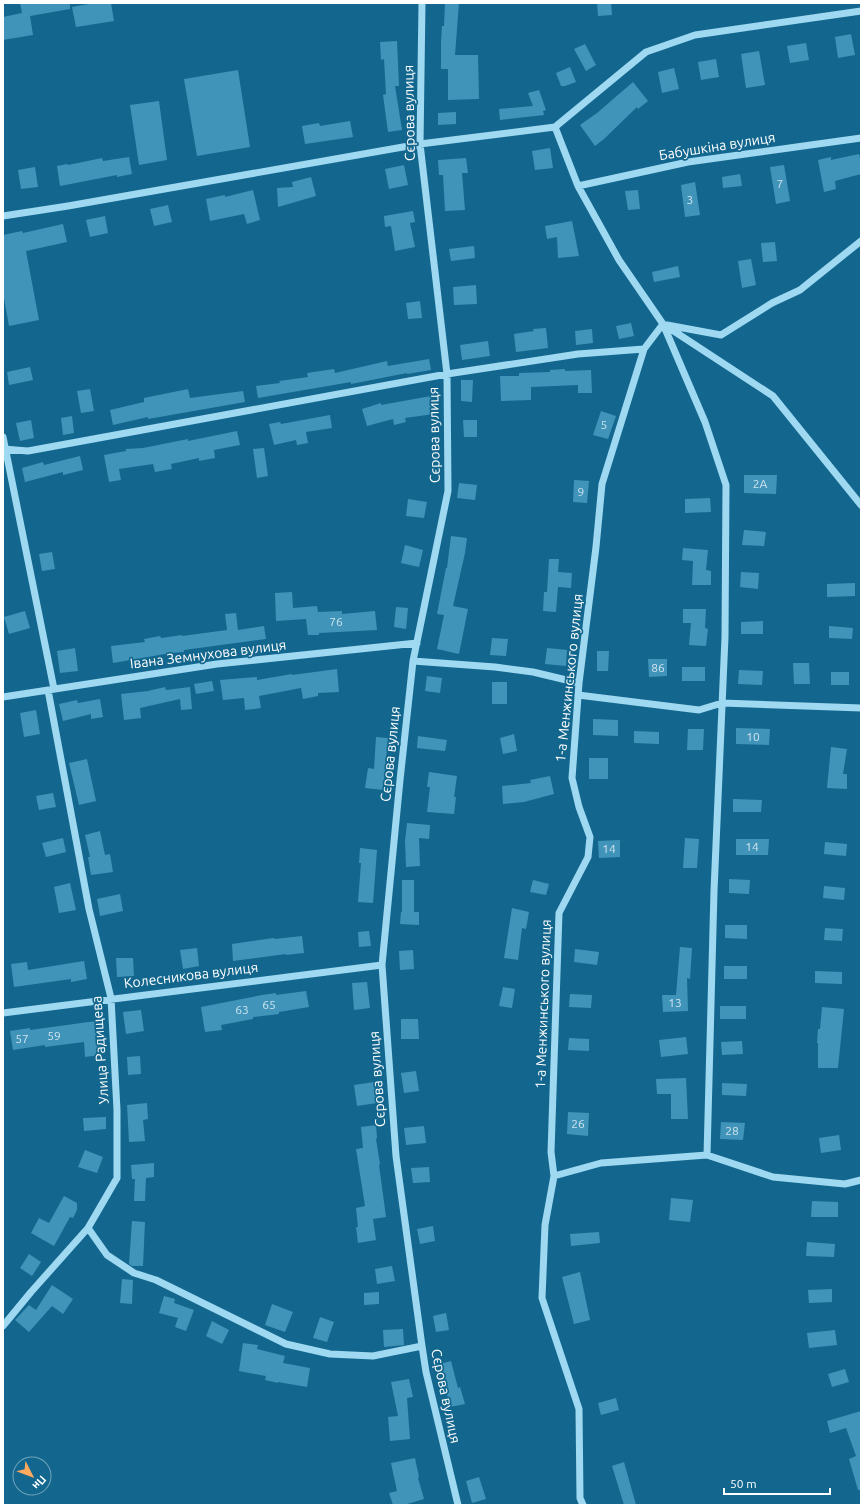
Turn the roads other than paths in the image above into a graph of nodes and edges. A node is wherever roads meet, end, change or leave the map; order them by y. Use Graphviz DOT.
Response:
graph roads {
  1 [pos="422,3"];
  2 [pos="861,11"];
  3 [pos="555,127"];
  4 [pos="861,138"];
  5 [pos="420,144"];
  6 [pos="578,186"];
  7 [pos="3,216"];
  8 [pos="861,241"];
  9 [pos="663,324"];
  10 [pos="644,350"];
  11 [pos="447,374"];
  12 [pos="3,437"];
  13 [pos="4,449"];
  14 [pos="861,505"];
  15 [pos="417,643"];
  16 [pos="413,661"];
  17 [pos="579,683"];
  18 [pos="51,689"];
  19 [pos="578,695"];
  20 [pos="3,697"];
  21 [pos="722,703"];
  22 [pos="861,708"];
  23 [pos="382,965"];
  24 [pos="111,998"];
  25 [pos="3,1013"];
  26 [pos="707,1155"];
  27 [pos="554,1176"];
  28 [pos="861,1180"];
  29 [pos="88,1228"];
  30 [pos="3,1326"];
  31 [pos="422,1346"];
  32 [pos="458,1505"];
  33 [pos="583,1505"];
  1 -- 5 [label="street, Сєрова вулиця"];
  2 -- 3 [label="street"];
  3 -- 5 [label="street"];
  3 -- 6 [label="street"];
  4 -- 6 [label="street, Бабушкіна вулиця"];
  5 -- 7 [label="street"];
  5 -- 11 [label="street, Сєрова вулиця"];
  6 -- 9 [label="street"];
  8 -- 9 [label="street"];
  9 -- 10 [label="street, 1-а Менжинського вулиця"];
  9 -- 14 [label="street"];
  9 -- 21 [label="street"];
  10 -- 11 [label="street"];
  10 -- 17 [label="street, 1-а Менжинського вулиця"];
  11 -- 13 [label="street"];
  11 -- 15 [label="street, Сєрова вулиця"];
  12 -- 13 [label="street, Улица Радищева"];
  13 -- 18 [label="street, Улица Радищева"];
  15 -- 16 [label="street, Сєрова вулиця"];
  15 -- 18 [label="street, Івана Земнухова вулиця"];
  16 -- 17 [label="street"];
  16 -- 23 [label="street, Сєрова вулиця"];
  17 -- 19 [label="street, 1-а Менжинського вулиця"];
  18 -- 20 [label="street, Івана Земнухова вулиця"];
  18 -- 24 [label="street, Улица Радищева"];
  19 -- 21 [label="street"];
  19 -- 27 [label="street, 1-а Менжинського вулиця"];
  21 -- 22 [label="street"];
  21 -- 26 [label="street"];
  23 -- 24 [label="street, Колесникова вулиця"];
  23 -- 31 [label="street, Сєрова вулиця"];
  24 -- 25 [label="street, Колесникова вулиця"];
  24 -- 29 [label="street, Улица Радищева"];
  26 -- 27 [label="street"];
  26 -- 28 [label="street"];
  27 -- 33 [label="street, 1-а Менжинського вулиця"];
  29 -- 30 [label="street, Улица Радищева"];
  29 -- 31 [label="street"];
  31 -- 32 [label="street, Сєрова вулиця"];
}
